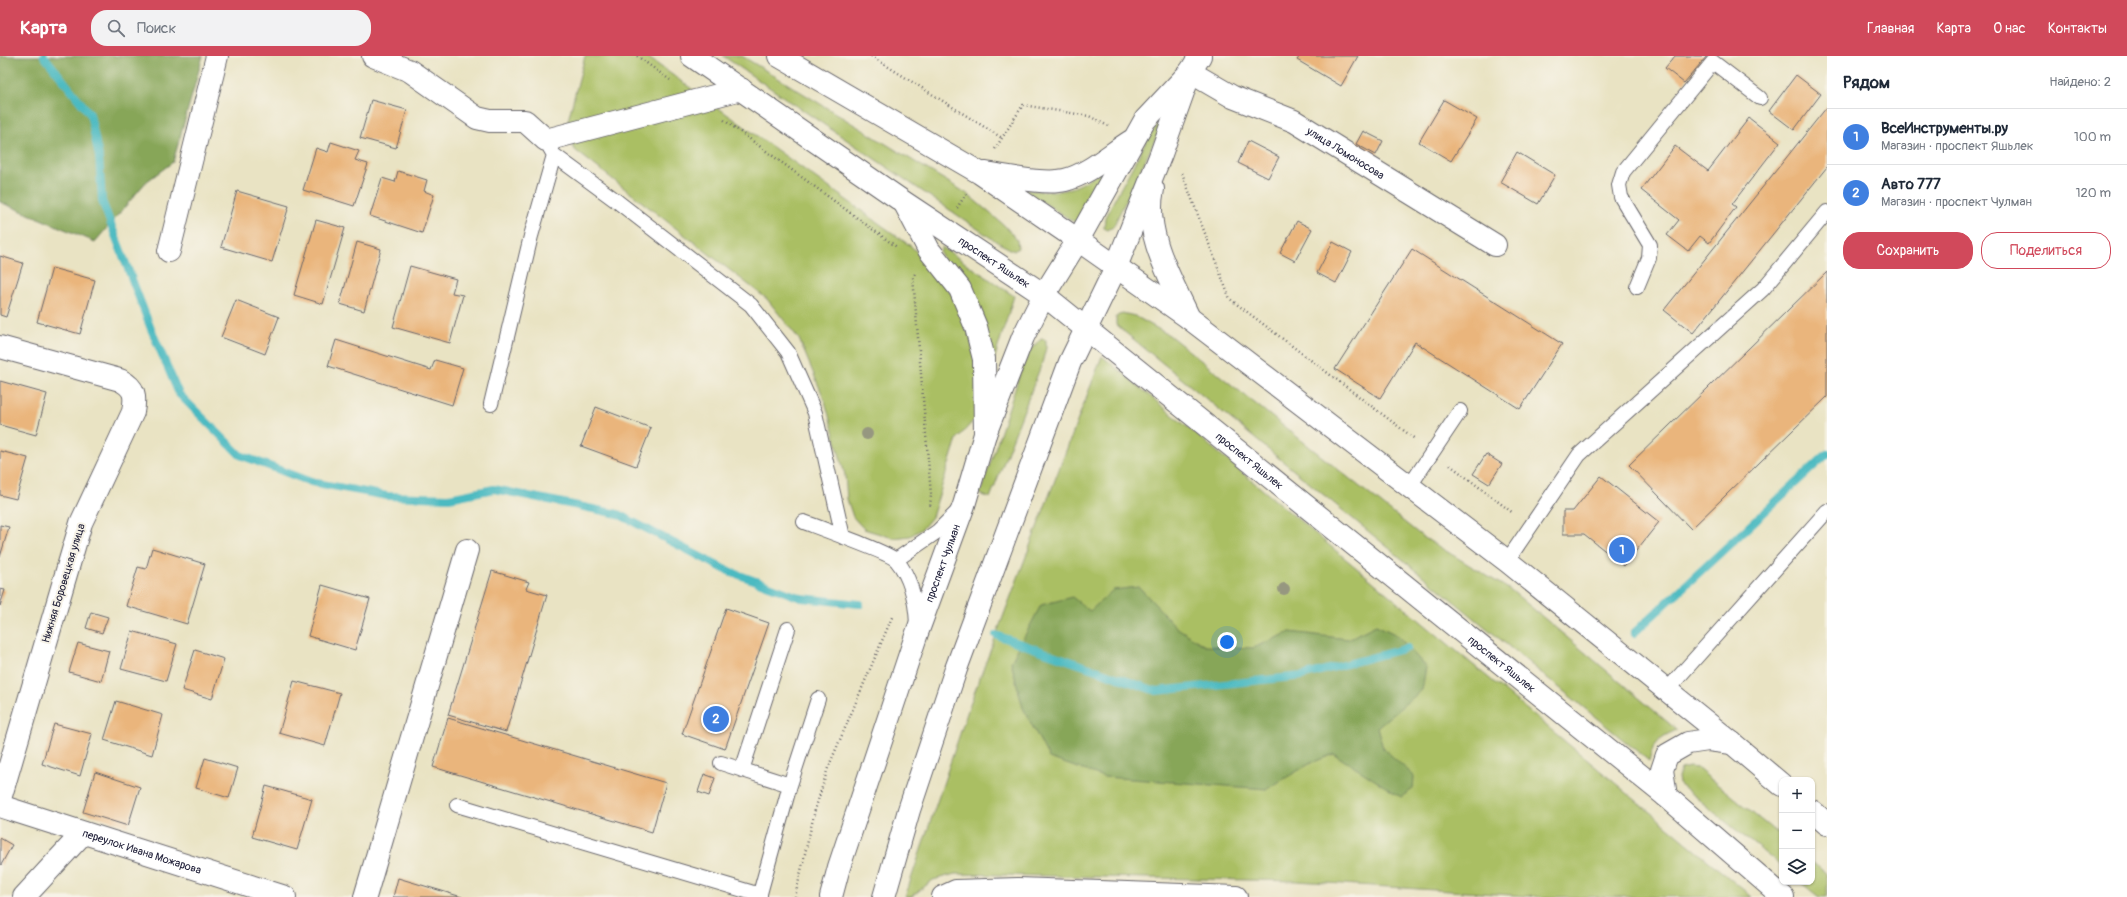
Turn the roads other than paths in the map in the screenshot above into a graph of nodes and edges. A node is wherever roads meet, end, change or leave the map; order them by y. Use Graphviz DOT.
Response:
graph roads {
  1 [pos="217,56"];
  2 [pos="373,56"];
  3 [pos="692,56"];
  4 [pos="780,56"];
  5 [pos="1195,64"];
  6 [pos="741,89"];
  7 [pos="1760,98"];
  8 [pos="1133,139"];
  9 [pos="550,148"];
  10 [pos="1161,154"];
  11 [pos="980,173"];
  12 [pos="905,203"];
  13 [pos="1827,212"];
  14 [pos="1078,240"];
  15 [pos="1495,245"];
  16 [pos="169,251"];
  17 [pos="1116,267"];
  18 [pos="1637,287"];
  19 [pos="1044,295"];
  20 [pos="1189,318"];
  21 [pos="1086,328"];
  22 [pos="0,347"];
  23 [pos="491,404"];
  24 [pos="1460,411"];
  25 [pos="985,434"];
  26 [pos="1409,487"];
  27 [pos="964,505"];
  28 [pos="1827,511"];
  29 [pos="804,522"];
  30 [pos="843,537"];
  31 [pos="467,550"];
  32 [pos="896,560"];
  33 [pos="1507,561"];
  34 [pos="788,630"];
  35 [pos="917,633"];
  36 [pos="1667,690"];
  37 [pos="818,699"];
  38 [pos="1732,743"];
  39 [pos="721,762"];
  40 [pos="742,770"];
  41 [pos="1779,783"];
  42 [pos="790,784"];
  43 [pos="1666,796"];
  44 [pos="0,799"];
  45 [pos="457,805"];
  46 [pos="0,806"];
  47 [pos="1814,813"];
  48 [pos="1827,824"];
  49 [pos="83,833"];
  50 [pos="760,896"];
  51 [pos="24,897"];
  52 [pos="285,897"];
  53 [pos="365,897"];
  54 [pos="831,897"];
  55 [pos="884,897"];
  56 [pos="943,897"];
  57 [pos="1236,897"];
  58 [pos="1783,897"];
  1 -- 16 [label="street"];
  2 -- 9 [label="street"];
  3 -- 6 [label="street, проспект Яшьлек"];
  4 -- 11 [label="street"];
  5 -- 8 [label="street"];
  5 -- 10 [label="street"];
  5 -- 15 [label="street, улица Ломоносова"];
  6 -- 9 [label="street"];
  6 -- 12 [label="street, проспект Яшьлек"];
  7 -- 18 [label="lane"];
  8 -- 11 [label="street"];
  8 -- 14 [label="street, проспект Чулман"];
  9 -- 23 [label="lane"];
  9 -- 30 [label="lane"];
  10 -- 17 [label="street"];
  10 -- 20 [label="street"];
  11 -- 14 [label="street"];
  12 -- 19 [label="street, проспект Яшьлек"];
  12 -- 25 [label="street"];
  13 -- 33 [label="lane"];
  14 -- 17 [label="street"];
  14 -- 19 [label="street, проспект Чулман"];
  17 -- 20 [label="street"];
  17 -- 21 [label="street"];
  19 -- 21 [label="street, проспект Яшьлек"];
  19 -- 25 [label="street, проспект Чулман"];
  20 -- 26 [label="street"];
  21 -- 43 [label="street, проспект Яшьлек"];
  21 -- 55 [label="street"];
  22 -- 44 [label="street, Нижняя Боровецкая улица"];
  24 -- 26 [label="lane"];
  25 -- 27 [label="street, проспект Чулман"];
  26 -- 33 [label="street"];
  27 -- 32 [label="lane"];
  27 -- 35 [label="street, проспект Чулман"];
  28 -- 36 [label="lane"];
  29 -- 30 [label="lane"];
  30 -- 32 [label="lane"];
  31 -- 53 [label="street"];
  32 -- 35 [label="lane"];
  33 -- 36 [label="street"];
  34 -- 40 [label="lane"];
  35 -- 54 [label="street, проспект Чулман"];
  36 -- 38 [label="street"];
  37 -- 42 [label="lane"];
  38 -- 41 [label="street"];
  38 -- 43 [label="street"];
  39 -- 40 [label="lane"];
  40 -- 42 [label="lane"];
  42 -- 50 [label="lane"];
  43 -- 58 [label="street, проспект Яшьлек"];
  45 -- 50 [label="lane"];
  46 -- 49 [label="street, переулок Ивана Можарова"];
  47 -- 48 [label="street"];
  49 -- 51 [label="street"];
  49 -- 52 [label="street, переулок Ивана Можарова"];
  56 -- 57 [label="street"];
}
